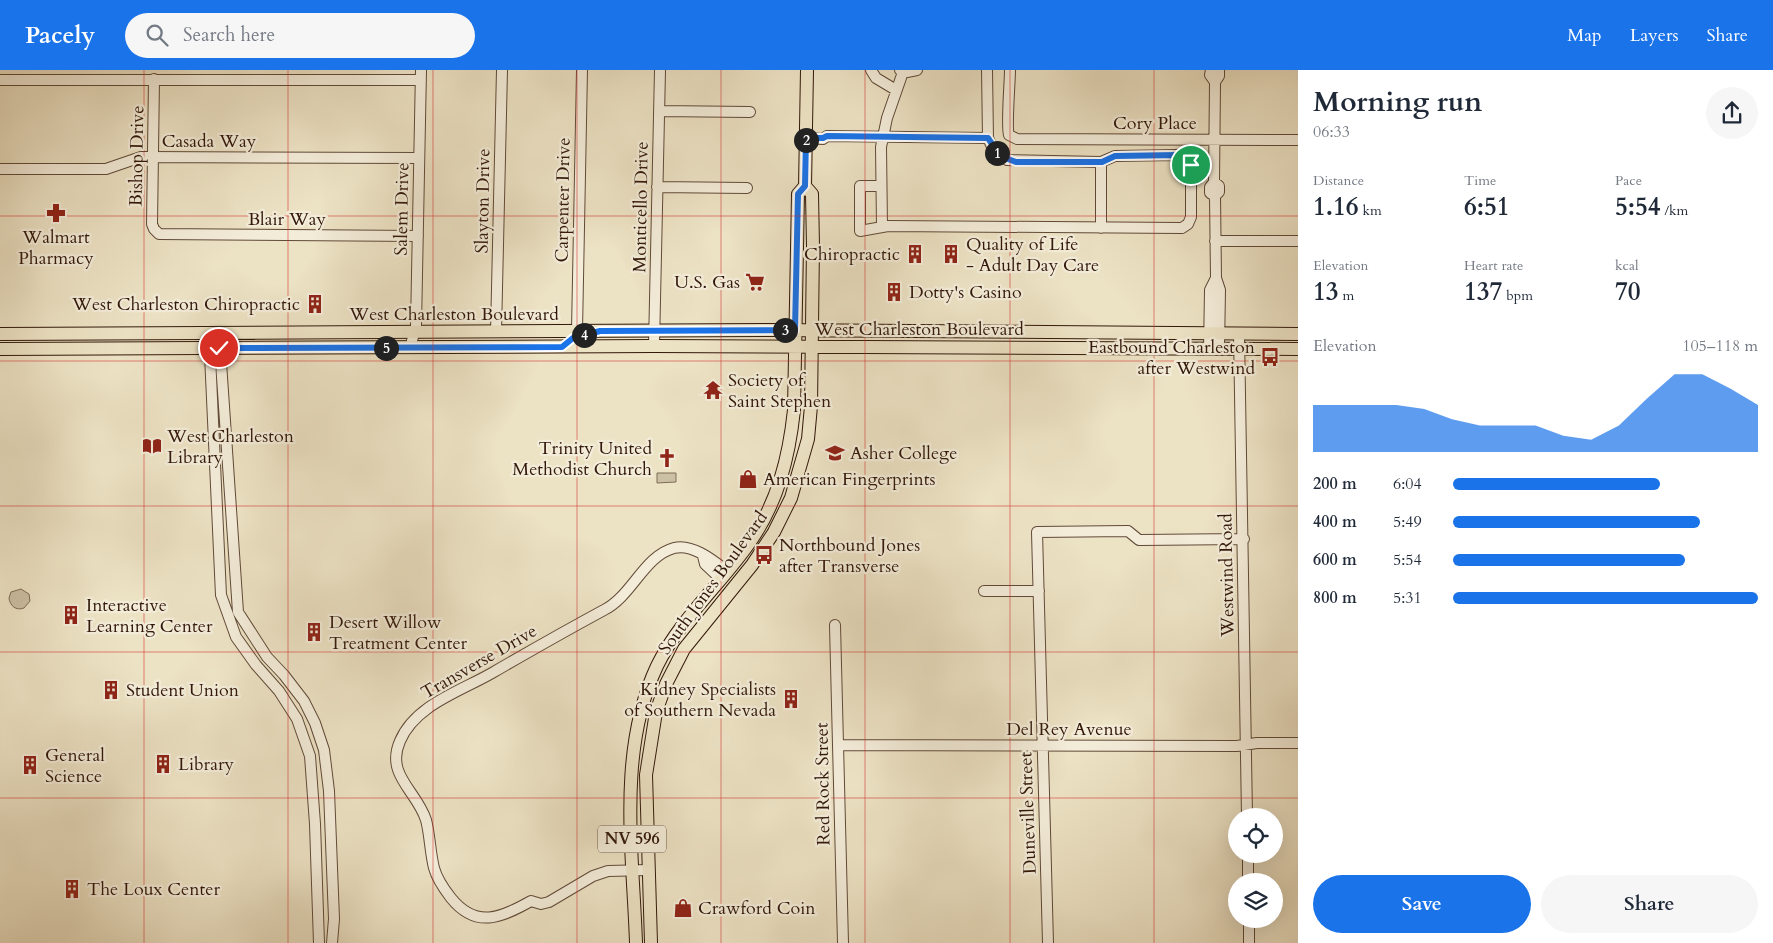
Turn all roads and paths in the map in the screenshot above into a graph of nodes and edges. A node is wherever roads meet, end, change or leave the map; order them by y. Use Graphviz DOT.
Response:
graph roads {
  1 [pos="502,70"];
  2 [pos="582,70"];
  3 [pos="660,70"];
  4 [pos="807,70"];
  5 [pos="871,70"];
  6 [pos="917,70"];
  7 [pos="987,70"];
  8 [pos="1010,70"];
  9 [pos="1211,70"];
  10 [pos="1219,70"];
  11 [pos="902,71"];
  12 [pos="421,75"];
  13 [pos="154,79"];
  14 [pos="0,80"];
  15 [pos="1215,82"];
  16 [pos="896,90"];
  17 [pos="659,110"];
  18 [pos="750,112"];
  19 [pos="806,135"];
  20 [pos="884,137"];
  21 [pos="988,138"];
  22 [pos="1215,140"];
  23 [pos="1298,140"];
  24 [pos="152,157"];
  25 [pos="419,158"];
  26 [pos="1102,162"];
  27 [pos="0,170"];
  28 [pos="805,186"];
  29 [pos="881,186"];
  30 [pos="657,187"];
  31 [pos="747,188"];
  32 [pos="882,227"];
  33 [pos="1101,228"];
  34 [pos="156,231"];
  35 [pos="418,236"];
  36 [pos="1215,241"];
  37 [pos="1298,241"];
  38 [pos="795,330"];
  39 [pos="812,330"];
  40 [pos="576,331"];
  41 [pos="600,331"];
  42 [pos="654,331"];
  43 [pos="416,332"];
  44 [pos="496,332"];
  45 [pos="1046,332"];
  46 [pos="214,333"];
  47 [pos="0,334"];
  48 [pos="1214,334"];
  49 [pos="1239,334"];
  50 [pos="1298,334"];
  51 [pos="654,346"];
  52 [pos="562,347"];
  53 [pos="794,347"];
  54 [pos="812,347"];
  55 [pos="1046,347"];
  56 [pos="214,348"];
  57 [pos="410,348"];
  58 [pos="1214,349"];
  59 [pos="1239,349"];
  60 [pos="1298,349"];
  61 [pos="0,350"];
  62 [pos="1244,539"];
  63 [pos="219,552"];
  64 [pos="234,552"];
  65 [pos="728,571"];
  66 [pos="736,584"];
  67 [pos="984,591"];
  68 [pos="1039,591"];
  69 [pos="726,597"];
  70 [pos="835,625"];
  71 [pos="315,723"];
  72 [pos="301,728"];
  73 [pos="634,736"];
  74 [pos="650,739"];
  75 [pos="1298,743"];
  76 [pos="1246,744"];
  77 [pos="839,745"];
  78 [pos="1042,746"];
  79 [pos="1247,808"];
  80 [pos="633,870"];
  81 [pos="649,870"];
  82 [pos="318,895"];
  83 [pos="333,896"];
  84 [pos="1249,928"];
  85 [pos="319,943"];
  86 [pos="332,943"];
  87 [pos="636,943"];
  88 [pos="651,943"];
  89 [pos="843,943"];
  90 [pos="1048,943"];
  91 [pos="1249,943"];
  1 -- 44 [label="street, Slayton Drive"];
  2 -- 40 [label="street, Carpenter Drive"];
  3 -- 17 [label="street, Monticello Drive"];
  4 -- 19 [label="main road, South Jones Boulevard / NV 596"];
  5 -- 16 [label="street"];
  6 -- 11 [label="street"];
  7 -- 21 [label="street"];
  8 -- 22 [label="street, Cory Place"];
  9 -- 15 [label="street"];
  10 -- 15 [label="street"];
  11 -- 16 [label="street"];
  12 -- 13 [label="street"];
  12 -- 25 [label="street, Salem Drive"];
  13 -- 14 [label="street"];
  13 -- 24 [label="street, Bishop Drive"];
  15 -- 22 [label="street"];
  16 -- 20 [label="street"];
  17 -- 18 [label="street"];
  17 -- 30 [label="street, Monticello Drive"];
  19 -- 20 [label="street"];
  19 -- 28 [label="main road, South Jones Boulevard / NV 596"];
  20 -- 21 [label="street"];
  20 -- 29 [label="street"];
  21 -- 26 [label="street"];
  22 -- 23 [label="street, Cory Place"];
  22 -- 36 [label="street"];
  24 -- 25 [label="street, Casada Way"];
  24 -- 27 [label="street, Casada Way"];
  24 -- 34 [label="street, Bishop Drive"];
  25 -- 35 [label="street, Salem Drive"];
  26 -- 33 [label="street"];
  26 -- 33 [label="street"];
  28 -- 38 [label="main road, South Jones Boulevard / NV 596"];
  28 -- 39 [label="main road, South Jones Boulevard / NV 596"];
  29 -- 32 [label="street"];
  29 -- 32 [label="street"];
  30 -- 31 [label="street"];
  30 -- 42 [label="street, Monticello Drive"];
  32 -- 33 [label="street"];
  34 -- 35 [label="street, Blair Way"];
  35 -- 43 [label="street, Salem Drive"];
  36 -- 37 [label="street"];
  36 -- 48 [label="street"];
  38 -- 39 [label="main road, West Charleston Boulevard"];
  38 -- 42 [label="main road, West Charleston Boulevard"];
  38 -- 53 [label="main road, South Jones Boulevard / NV 596"];
  39 -- 45 [label="main road, West Charleston Boulevard"];
  39 -- 54 [label="main road, South Jones Boulevard / NV 596"];
  40 -- 41 [label="main road, West Charleston Boulevard"];
  40 -- 44 [label="main road, West Charleston Boulevard"];
  41 -- 42 [label="main road, West Charleston Boulevard"];
  41 -- 52 [label="main road"];
  42 -- 51 [label="street, Monticello Drive"];
  43 -- 44 [label="main road, West Charleston Boulevard"];
  43 -- 46 [label="main road, West Charleston Boulevard"];
  43 -- 57 [label="street, Salem Drive"];
  45 -- 48 [label="main road, West Charleston Boulevard"];
  45 -- 55 [label="main road"];
  46 -- 47 [label="main road, West Charleston Boulevard"];
  46 -- 56 [label="street"];
  48 -- 49 [label="main road, West Charleston Boulevard"];
  48 -- 58 [label="street"];
  49 -- 50 [label="main road, West Charleston Boulevard"];
  49 -- 59 [label="street, Westwind Road"];
  51 -- 52 [label="main road, West Charleston Boulevard"];
  51 -- 53 [label="main road, West Charleston Boulevard"];
  52 -- 57 [label="main road, West Charleston Boulevard"];
  53 -- 54 [label="main road, West Charleston Boulevard"];
  53 -- 65 [label="main road, South Jones Boulevard / NV 596"];
  54 -- 55 [label="main road, West Charleston Boulevard"];
  54 -- 66 [label="main road, South Jones Boulevard / NV 596"];
  55 -- 58 [label="main road, West Charleston Boulevard"];
  56 -- 57 [label="main road, West Charleston Boulevard"];
  56 -- 61 [label="main road, West Charleston Boulevard"];
  56 -- 63 [label="street"];
  56 -- 64 [label="street"];
  58 -- 59 [label="main road, West Charleston Boulevard"];
  59 -- 60 [label="main road, West Charleston Boulevard"];
  59 -- 62 [label="street, Westwind Road"];
  62 -- 68 [label="street, Duneville Street"];
  62 -- 76 [label="street, Westwind Road"];
  63 -- 64 [label="street"];
  63 -- 72 [label="street"];
  64 -- 71 [label="street"];
  65 -- 66 [label="main road"];
  65 -- 69 [label="main road"];
  65 -- 73 [label="main road, South Jones Boulevard / NV 596"];
  65 -- 80 [label="street, Transverse Drive"];
  66 -- 69 [label="main road, South Jones Boulevard / NV 596"];
  67 -- 68 [label="street"];
  68 -- 78 [label="street, Duneville Street"];
  69 -- 74 [label="main road, South Jones Boulevard / NV 596"];
  70 -- 77 [label="street, Red Rock Street"];
  71 -- 72 [label="street"];
  71 -- 83 [label="street"];
  72 -- 82 [label="street"];
  73 -- 74 [label="main road"];
  73 -- 80 [label="main road, South Jones Boulevard / NV 596"];
  74 -- 81 [label="main road, South Jones Boulevard / NV 596"];
  75 -- 76 [label="street, Del Rey Avenue"];
  76 -- 78 [label="street, Del Rey Avenue"];
  76 -- 79 [label="street, Westwind Road"];
  77 -- 78 [label="street, Del Rey Avenue"];
  77 -- 89 [label="street, Red Rock Street"];
  78 -- 90 [label="street, Duneville Street"];
  80 -- 81 [label="street, Transverse Drive"];
  80 -- 87 [label="main road, South Jones Boulevard / NV 596"];
  81 -- 88 [label="main road, South Jones Boulevard / NV 596"];
  82 -- 83 [label="street"];
  82 -- 85 [label="street"];
  83 -- 86 [label="street"];
  84 -- 91 [label="street"];
}
